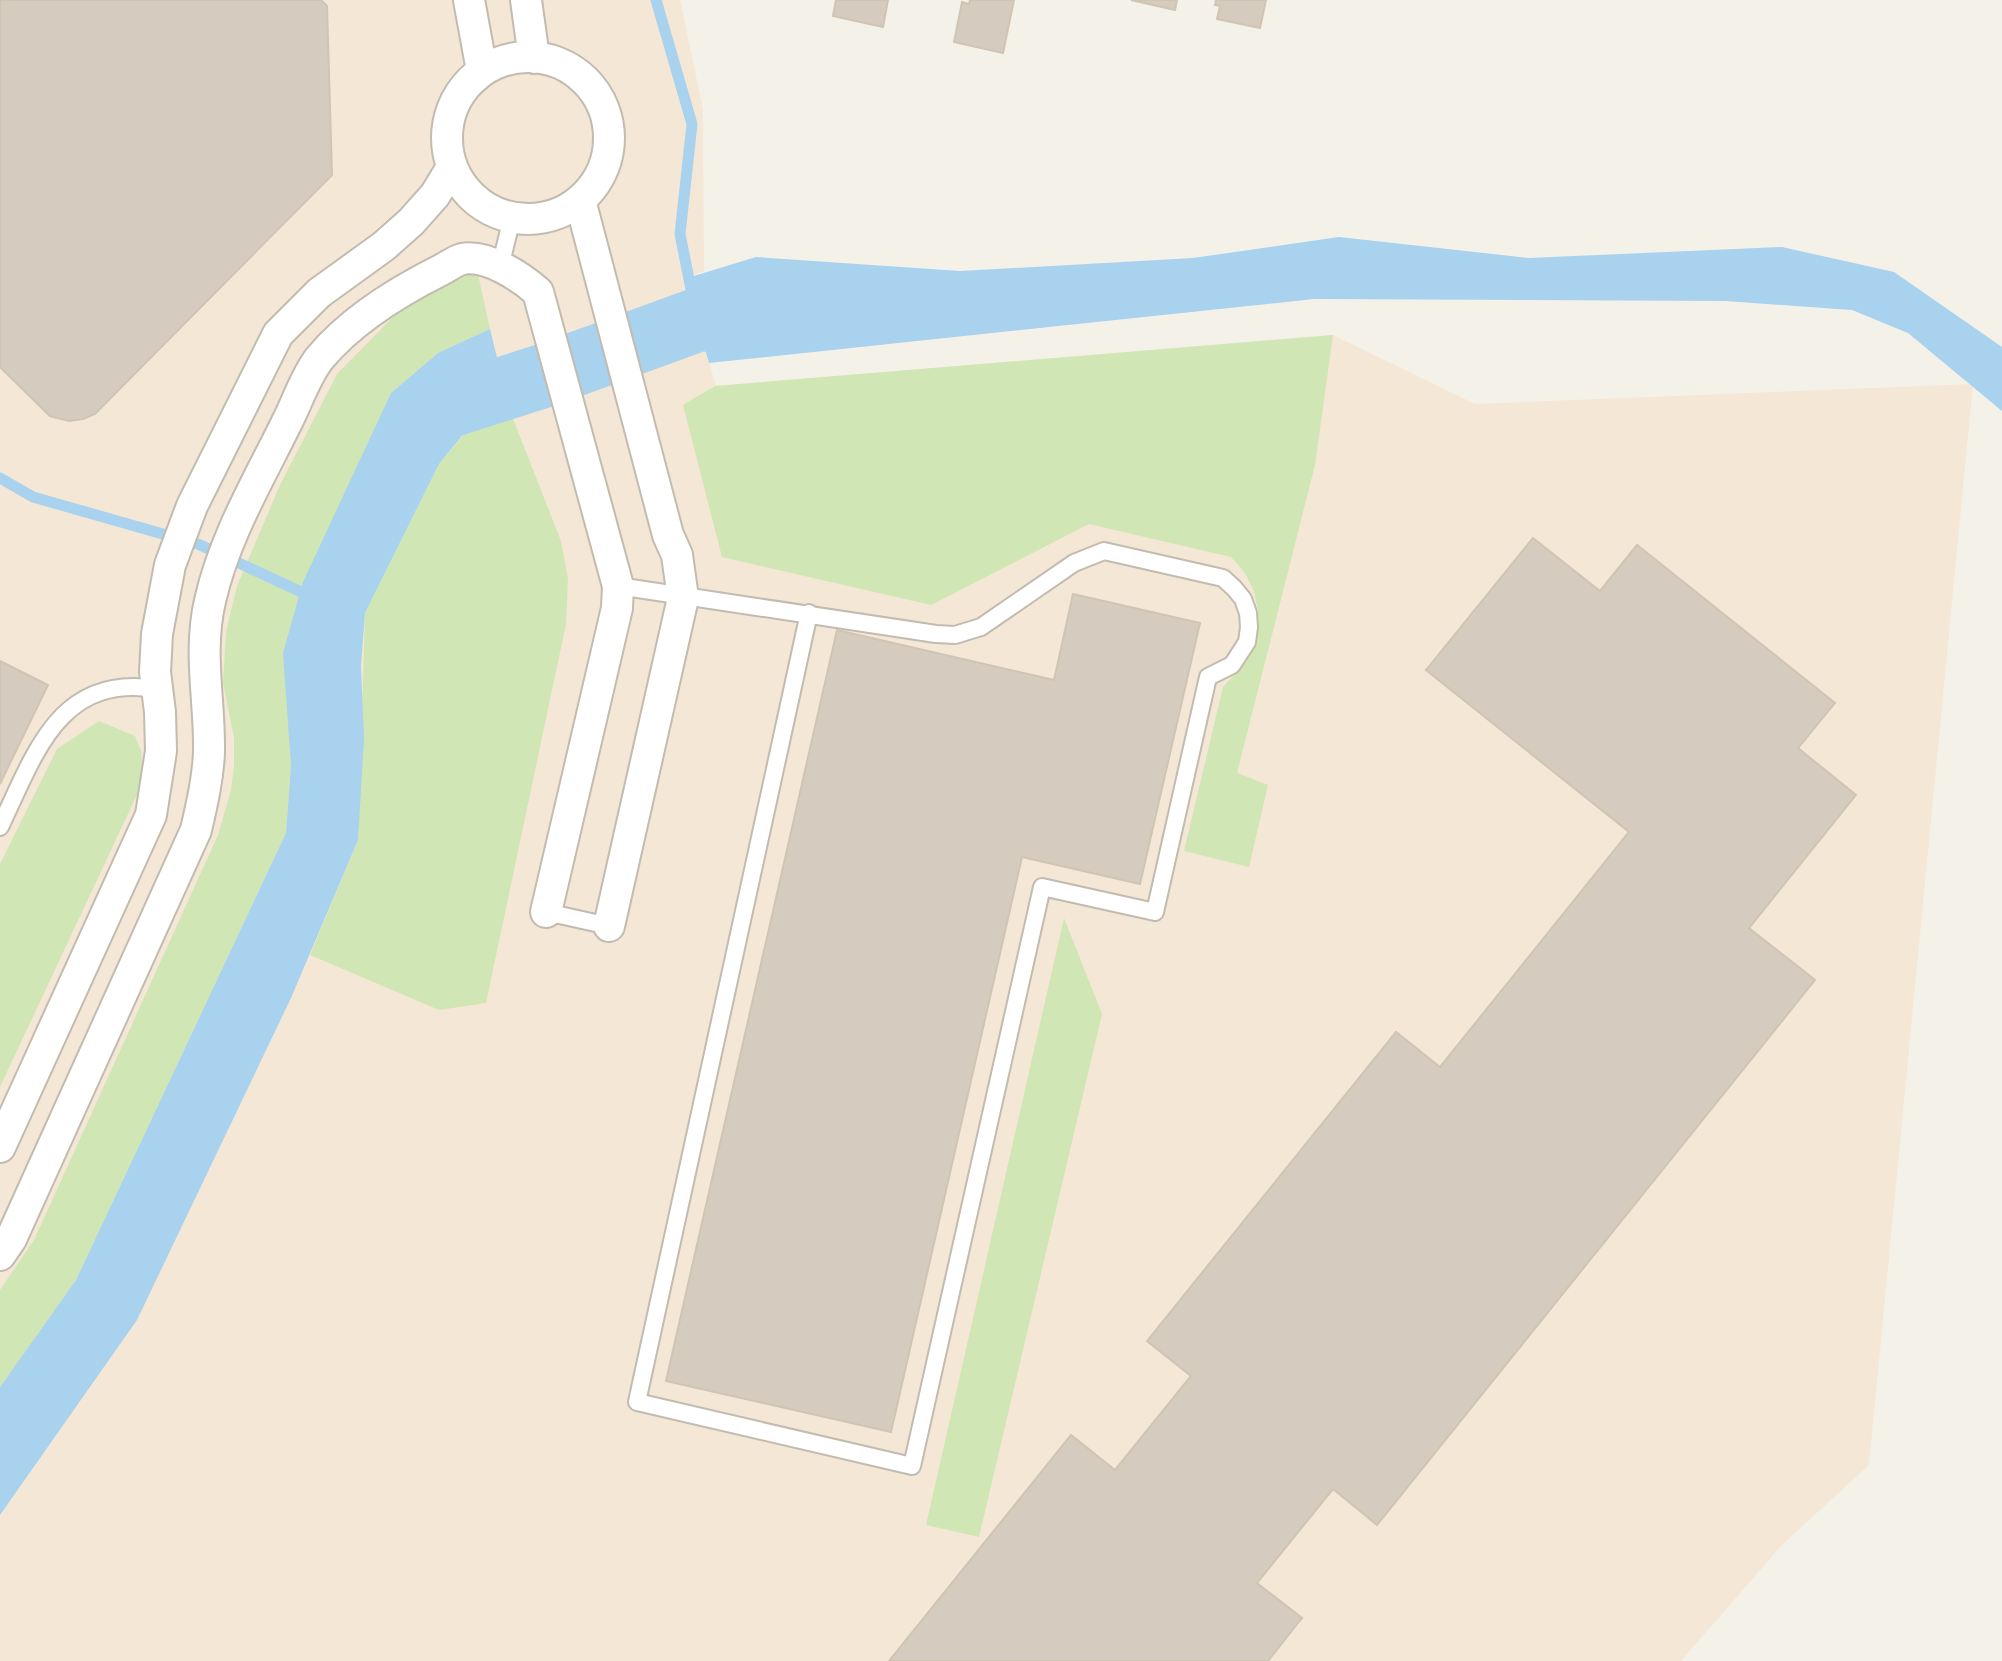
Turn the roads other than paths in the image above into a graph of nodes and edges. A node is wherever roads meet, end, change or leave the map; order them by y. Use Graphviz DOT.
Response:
graph roads {
  1 [pos="469,0"];
  2 [pos="526,0"];
  3 [pos="534,58"];
  4 [pos="482,71"];
  5 [pos="452,167"];
  6 [pos="580,200"];
  7 [pos="512,218"];
  8 [pos="500,267"];
  9 [pos="618,586"];
  10 [pos="682,595"];
  11 [pos="809,613"];
  12 [pos="157,689"];
  13 [pos="0,827"];
  14 [pos="546,912"];
  15 [pos="609,926"];
  16 [pos="0,1147"];
  17 [pos="0,1255"];
  1 -- 4 [label="street"];
  2 -- 3 [label="street"];
  3 -- 4 [label="street"];
  3 -- 6 [label="street"];
  4 -- 5 [label="street"];
  5 -- 7 [label="street"];
  5 -- 12 [label="street"];
  6 -- 7 [label="street"];
  6 -- 10 [label="street"];
  7 -- 8 [label="lane"];
  8 -- 9 [label="street"];
  8 -- 17 [label="street"];
  9 -- 10 [label="lane"];
  9 -- 14 [label="street"];
  10 -- 11 [label="lane"];
  10 -- 15 [label="street"];
  11 -- 11 [label="lane"];
  12 -- 13 [label="lane"];
  12 -- 16 [label="street"];
  14 -- 15 [label="lane"];
}
